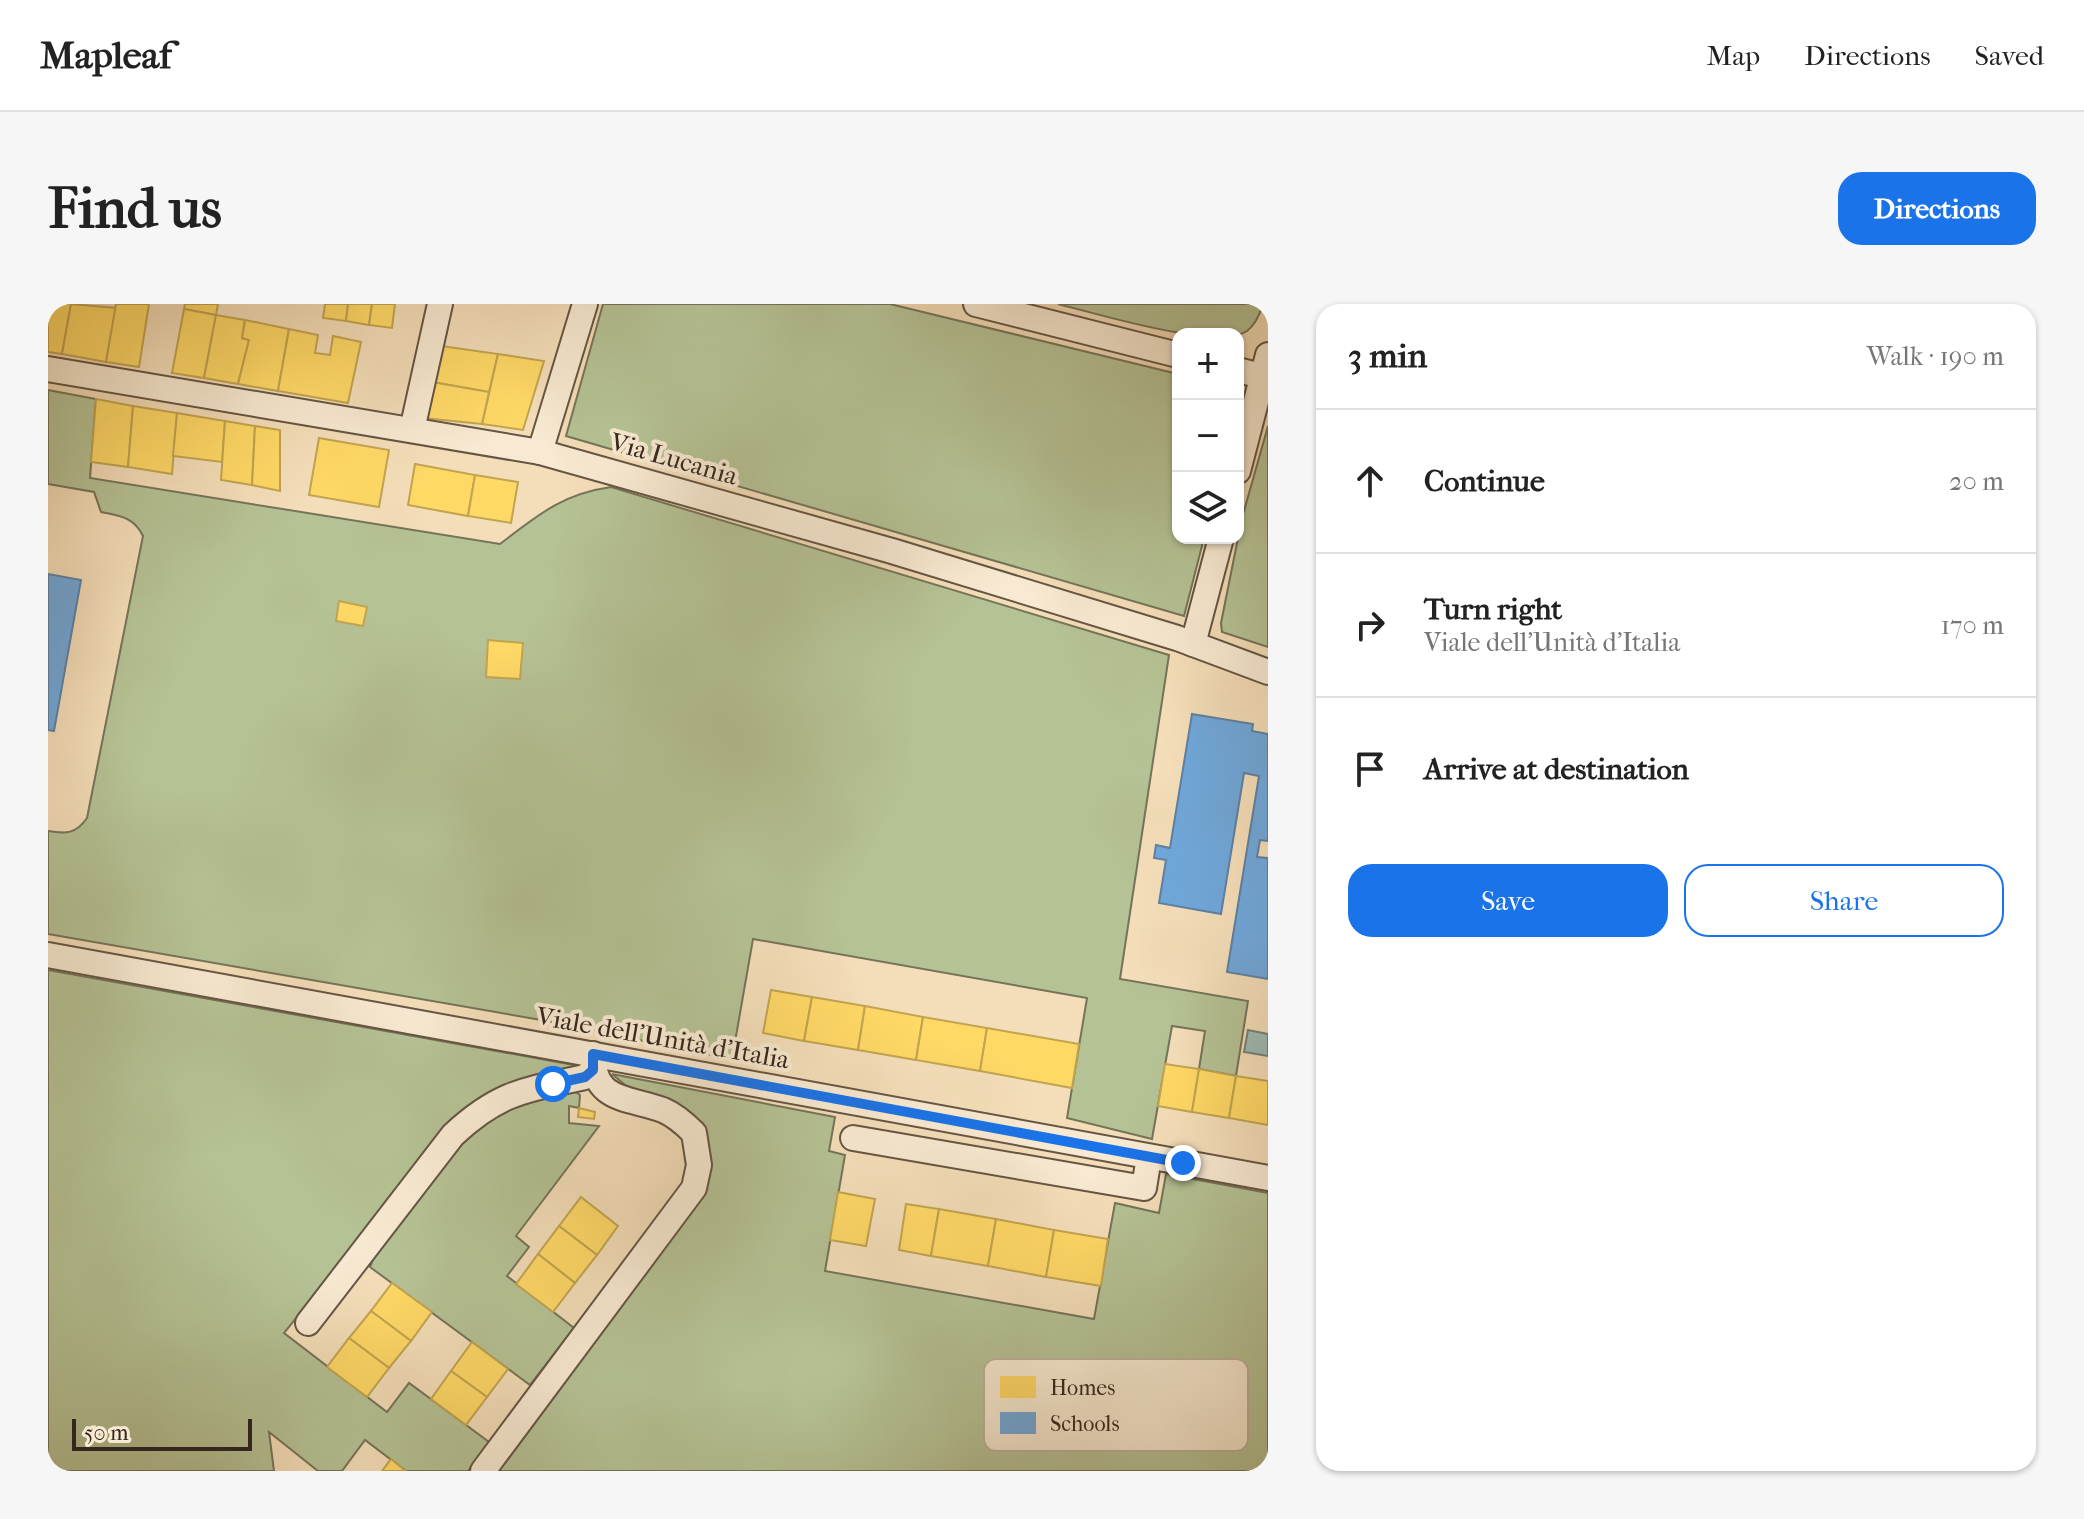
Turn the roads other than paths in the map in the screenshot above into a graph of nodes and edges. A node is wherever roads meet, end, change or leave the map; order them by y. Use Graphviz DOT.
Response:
graph roads {
  1 [pos="440,304"];
  2 [pos="585,304"];
  3 [pos="976,304"];
  4 [pos="1172,353"];
  5 [pos="48,369"];
  6 [pos="1244,370"];
  7 [pos="1266,370"];
  8 [pos="412,430"];
  9 [pos="1244,449"];
  10 [pos="540,452"];
  11 [pos="1219,544"];
  12 [pos="1193,644"];
  13 [pos="1268,672"];
  14 [pos="48,955"];
  15 [pos="593,1062"];
  16 [pos="853,1138"];
  17 [pos="1149,1157"];
  18 [pos="1268,1178"];
  19 [pos="308,1323"];
  20 [pos="483,1471"];
  1 -- 8 [label="street"];
  2 -- 10 [label="street"];
  3 -- 4 [label="street"];
  5 -- 8 [label="street, Via Lucania"];
  6 -- 7 [label="street"];
  7 -- 9 [label="street"];
  8 -- 10 [label="street, Via Lucania"];
  10 -- 12 [label="street, Via Lucania"];
  11 -- 12 [label="street"];
  12 -- 13 [label="street, Via Lucania"];
  14 -- 15 [label="street, Viale dell'Unità d'Italia"];
  15 -- 17 [label="street, Viale dell'Unità d'Italia"];
  15 -- 19 [label="street"];
  15 -- 20 [label="street"];
  16 -- 17 [label="street"];
  17 -- 18 [label="street, Viale dell'Unità d'Italia"];
}
